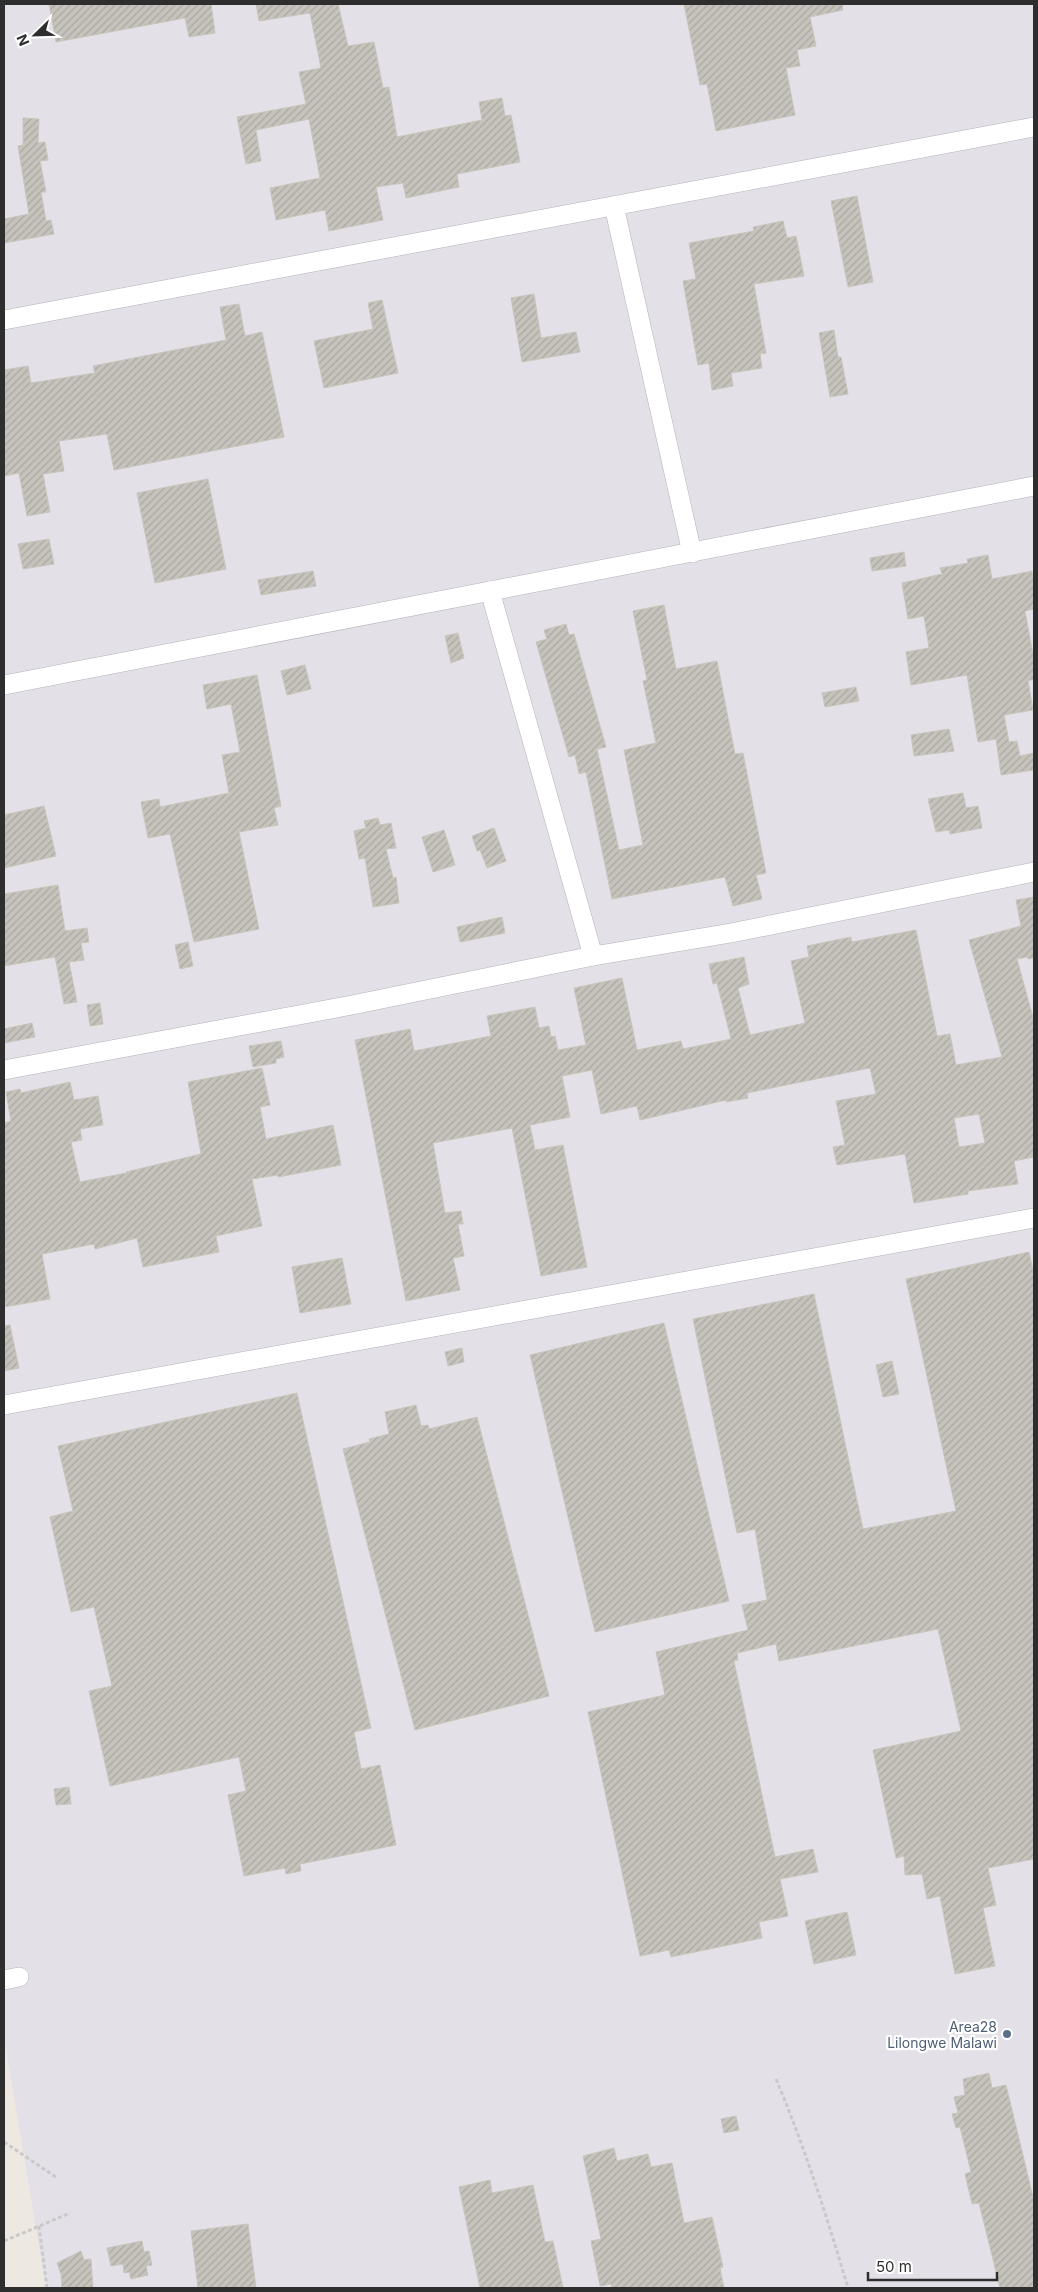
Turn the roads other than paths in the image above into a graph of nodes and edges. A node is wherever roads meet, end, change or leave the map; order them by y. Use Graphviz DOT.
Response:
graph roads {
  1 [pos="1034,127"];
  2 [pos="614,206"];
  3 [pos="4,320"];
  4 [pos="1034,486"];
  5 [pos="692,553"];
  6 [pos="490,591"];
  7 [pos="4,685"];
  8 [pos="1034,872"];
  9 [pos="593,956"];
  10 [pos="4,1070"];
  11 [pos="1034,1218"];
  12 [pos="4,1405"];
  1 -- 2 [label="street"];
  2 -- 3 [label="street"];
  2 -- 5 [label="street"];
  4 -- 5 [label="street"];
  5 -- 6 [label="street"];
  6 -- 7 [label="street"];
  6 -- 9 [label="street"];
  8 -- 9 [label="street"];
  9 -- 10 [label="street"];
  11 -- 12 [label="street"];
}
